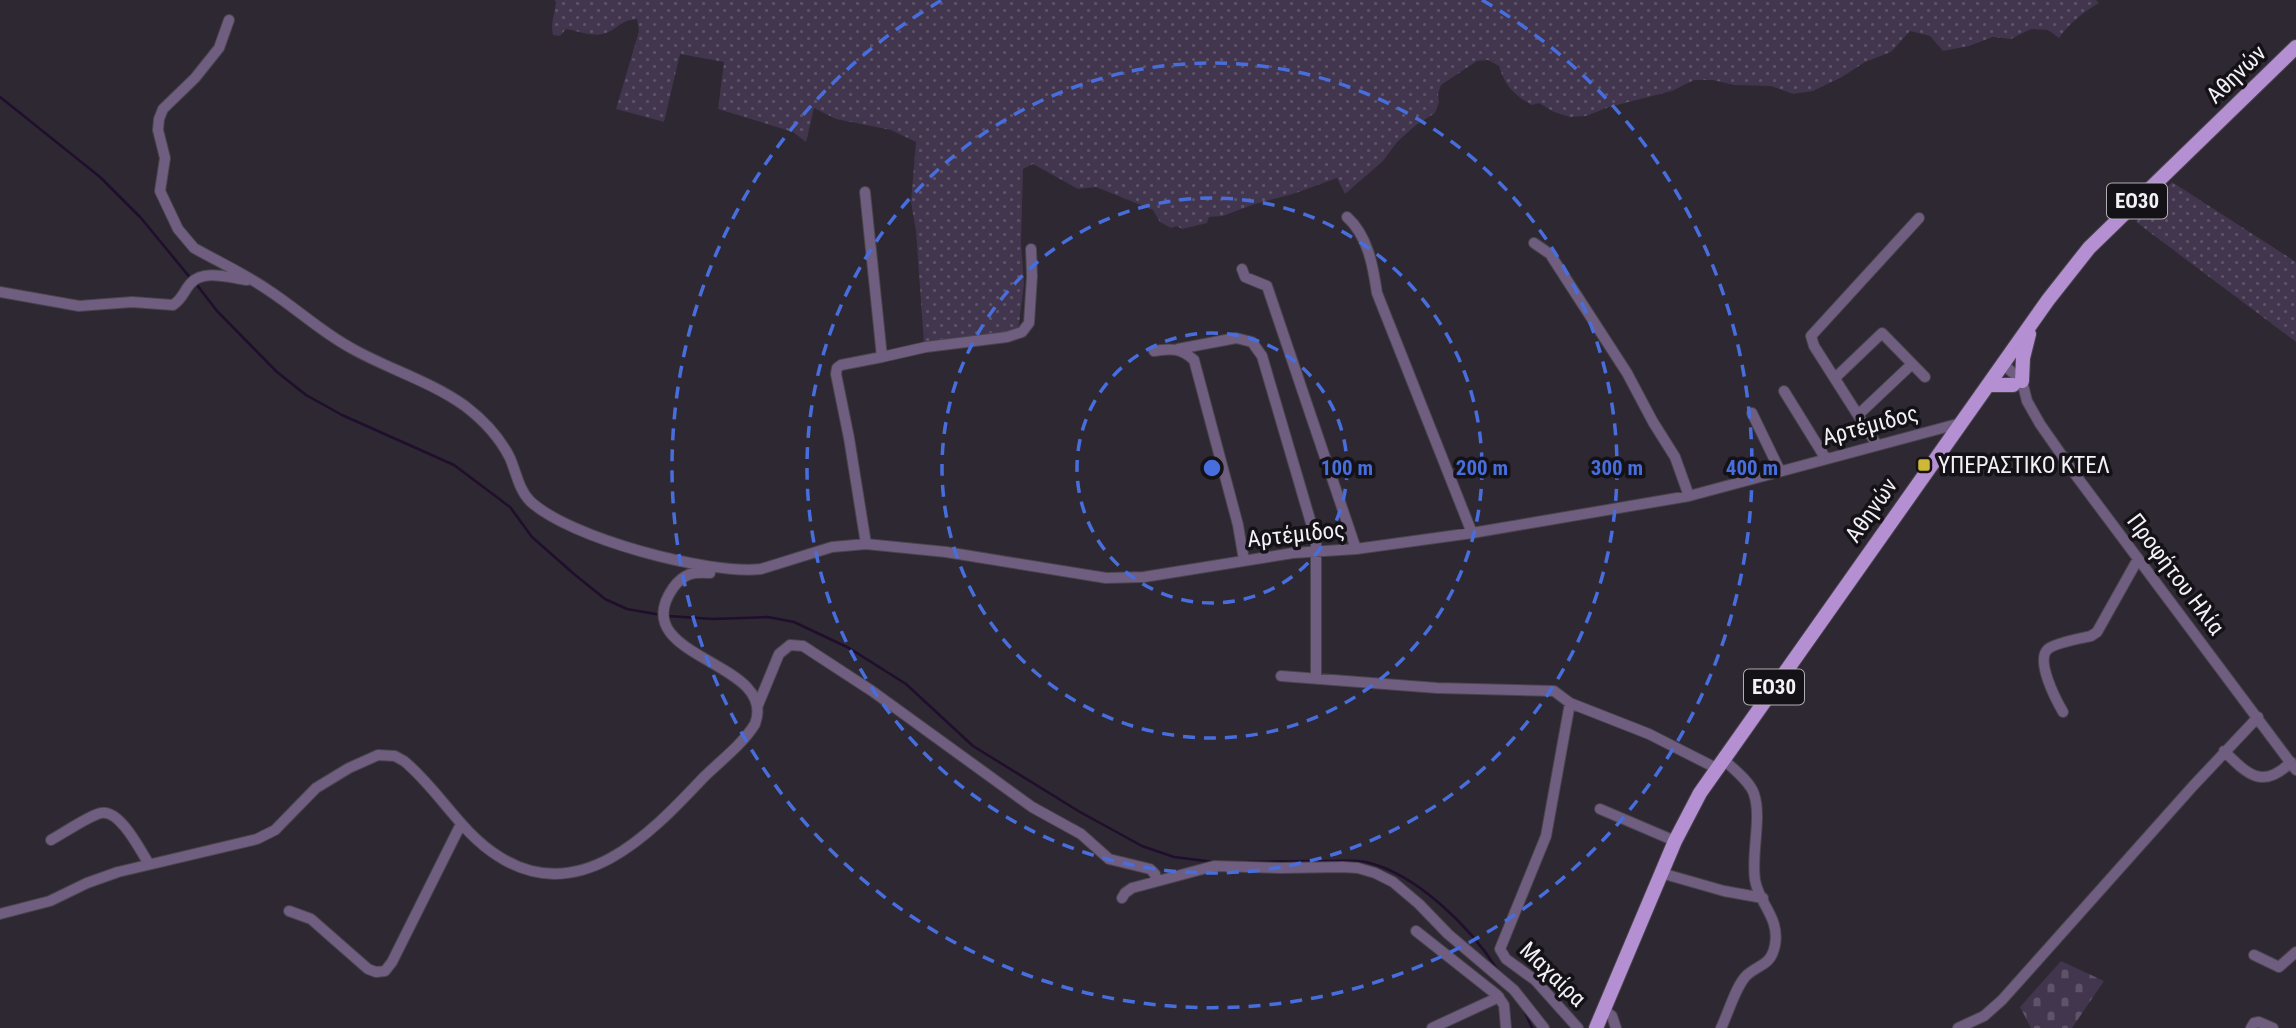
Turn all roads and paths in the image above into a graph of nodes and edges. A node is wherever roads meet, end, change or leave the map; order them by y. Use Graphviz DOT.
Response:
graph roads {
  1 [pos="229,19"];
  2 [pos="2296,47"];
  3 [pos="864,192"];
  4 [pos="1347,217"];
  5 [pos="1919,218"];
  6 [pos="1534,243"];
  7 [pos="1031,249"];
  8 [pos="1242,269"];
  9 [pos="253,280"];
  10 [pos="0,292"];
  11 [pos="2031,325"];
  12 [pos="1178,349"];
  13 [pos="1154,351"];
  14 [pos="882,357"];
  15 [pos="1912,364"];
  16 [pos="2001,368"];
  17 [pos="1924,377"];
  18 [pos="1835,378"];
  19 [pos="2017,383"];
  20 [pos="1988,385"];
  21 [pos="1784,391"];
  22 [pos="1752,413"];
  23 [pos="1857,415"];
  24 [pos="1961,422"];
  25 [pos="1877,445"];
  26 [pos="1826,458"];
  27 [pos="1780,471"];
  28 [pos="1689,496"];
  29 [pos="1472,533"];
  30 [pos="866,544"];
  31 [pos="1356,549"];
  32 [pos="1317,551"];
  33 [pos="1244,559"];
  34 [pos="2138,559"];
  35 [pos="749,570"];
  36 [pos="1282,676"];
  37 [pos="1316,679"];
  38 [pos="1570,703"];
  39 [pos="758,705"];
  40 [pos="2063,712"];
  41 [pos="2258,717"];
  42 [pos="2224,751"];
  43 [pos="1719,763"];
  44 [pos="2293,766"];
  45 [pos="1600,809"];
  46 [pos="461,824"];
  47 [pos="51,840"];
  48 [pos="1675,841"];
  49 [pos="149,864"];
  50 [pos="1661,873"];
  51 [pos="1156,881"];
  52 [pos="1122,898"];
  53 [pos="1763,898"];
  54 [pos="289,911"];
  55 [pos="0,914"];
  56 [pos="1416,931"];
  57 [pos="2296,952"];
  58 [pos="2254,955"];
  59 [pos="1499,997"];
  60 [pos="1604,1010"];
  61 [pos="1432,1028"];
  62 [pos="1506,1028"];
  63 [pos="1544,1028"];
  64 [pos="1578,1028"];
  65 [pos="1596,1028"];
  66 [pos="1616,1028"];
  67 [pos="1721,1028"];
  68 [pos="1958,1028"];
  69 [pos="2251,1028"];
  70 [pos="2273,1028"];
  1 -- 9 [label="street, Αρτέμιδος"];
  2 -- 11 [label="main road, Αθηνών / ΕΟ30"];
  3 -- 14 [label="street"];
  4 -- 29 [label="street"];
  5 -- 18 [label="street"];
  6 -- 28 [label="street"];
  7 -- 14 [label="street"];
  8 -- 31 [label="street"];
  9 -- 10 [label="street"];
  9 -- 35 [label="street, Αρτέμιδος"];
  11 -- 16 [label="main road, Αθηνών / ΕΟ30"];
  11 -- 19 [label="main road"];
  12 -- 13 [label="street"];
  12 -- 32 [label="street"];
  12 -- 33 [label="street"];
  14 -- 30 [label="street"];
  15 -- 17 [label="street"];
  15 -- 18 [label="street"];
  15 -- 23 [label="street"];
  16 -- 19 [label="street"];
  16 -- 20 [label="main road, Αθηνών / ΕΟ30"];
  18 -- 23 [label="street"];
  19 -- 20 [label="main road"];
  19 -- 34 [label="street, Προφήτου Ηλία"];
  20 -- 24 [label="main road, Αθηνών / ΕΟ30"];
  21 -- 26 [label="street"];
  22 -- 27 [label="street"];
  23 -- 25 [label="street"];
  24 -- 25 [label="street, Αρτέμιδος"];
  24 -- 43 [label="main road, Αθηνών / ΕΟ30"];
  25 -- 26 [label="street, Αρτέμιδος"];
  26 -- 27 [label="street, Αρτέμιδος"];
  27 -- 28 [label="street, Αρτέμιδος"];
  28 -- 29 [label="street, Αρτέμιδος"];
  29 -- 31 [label="street, Αρτέμιδος"];
  30 -- 33 [label="street, Αρτέμιδος"];
  30 -- 35 [label="street, Αρτέμιδος"];
  31 -- 32 [label="street, Αρτέμιδος"];
  32 -- 33 [label="street, Αρτέμιδος"];
  32 -- 37 [label="street"];
  34 -- 40 [label="street"];
  34 -- 41 [label="street, Προφήτου Ηλία"];
  35 -- 39 [label="street"];
  36 -- 37 [label="street"];
  37 -- 38 [label="street"];
  38 -- 43 [label="street"];
  38 -- 64 [label="street, Μαχαίρα"];
  39 -- 46 [label="street"];
  39 -- 51 [label="street"];
  41 -- 42 [label="street"];
  41 -- 44 [label="street, Προφήτου Ηλία"];
  42 -- 44 [label="street"];
  42 -- 68 [label="street"];
  43 -- 48 [label="main road, Αθηνών / ΕΟ30"];
  43 -- 53 [label="street"];
  45 -- 48 [label="street"];
  46 -- 49 [label="street"];
  46 -- 54 [label="street"];
  47 -- 49 [label="street"];
  48 -- 50 [label="main road, Αθηνών / ΕΟ30"];
  49 -- 55 [label="street"];
  50 -- 53 [label="street"];
  50 -- 60 [label="main road, Αθηνών / ΕΟ30"];
  51 -- 52 [label="street"];
  51 -- 63 [label="street"];
  53 -- 67 [label="street"];
  56 -- 59 [label="street"];
  57 -- 58 [label="street"];
  59 -- 61 [label="street"];
  59 -- 62 [label="street"];
  60 -- 65 [label="main road, Αθηνών / ΕΟ30"];
  60 -- 66 [label="street"];
  69 -- 70 [label="street"];
}
